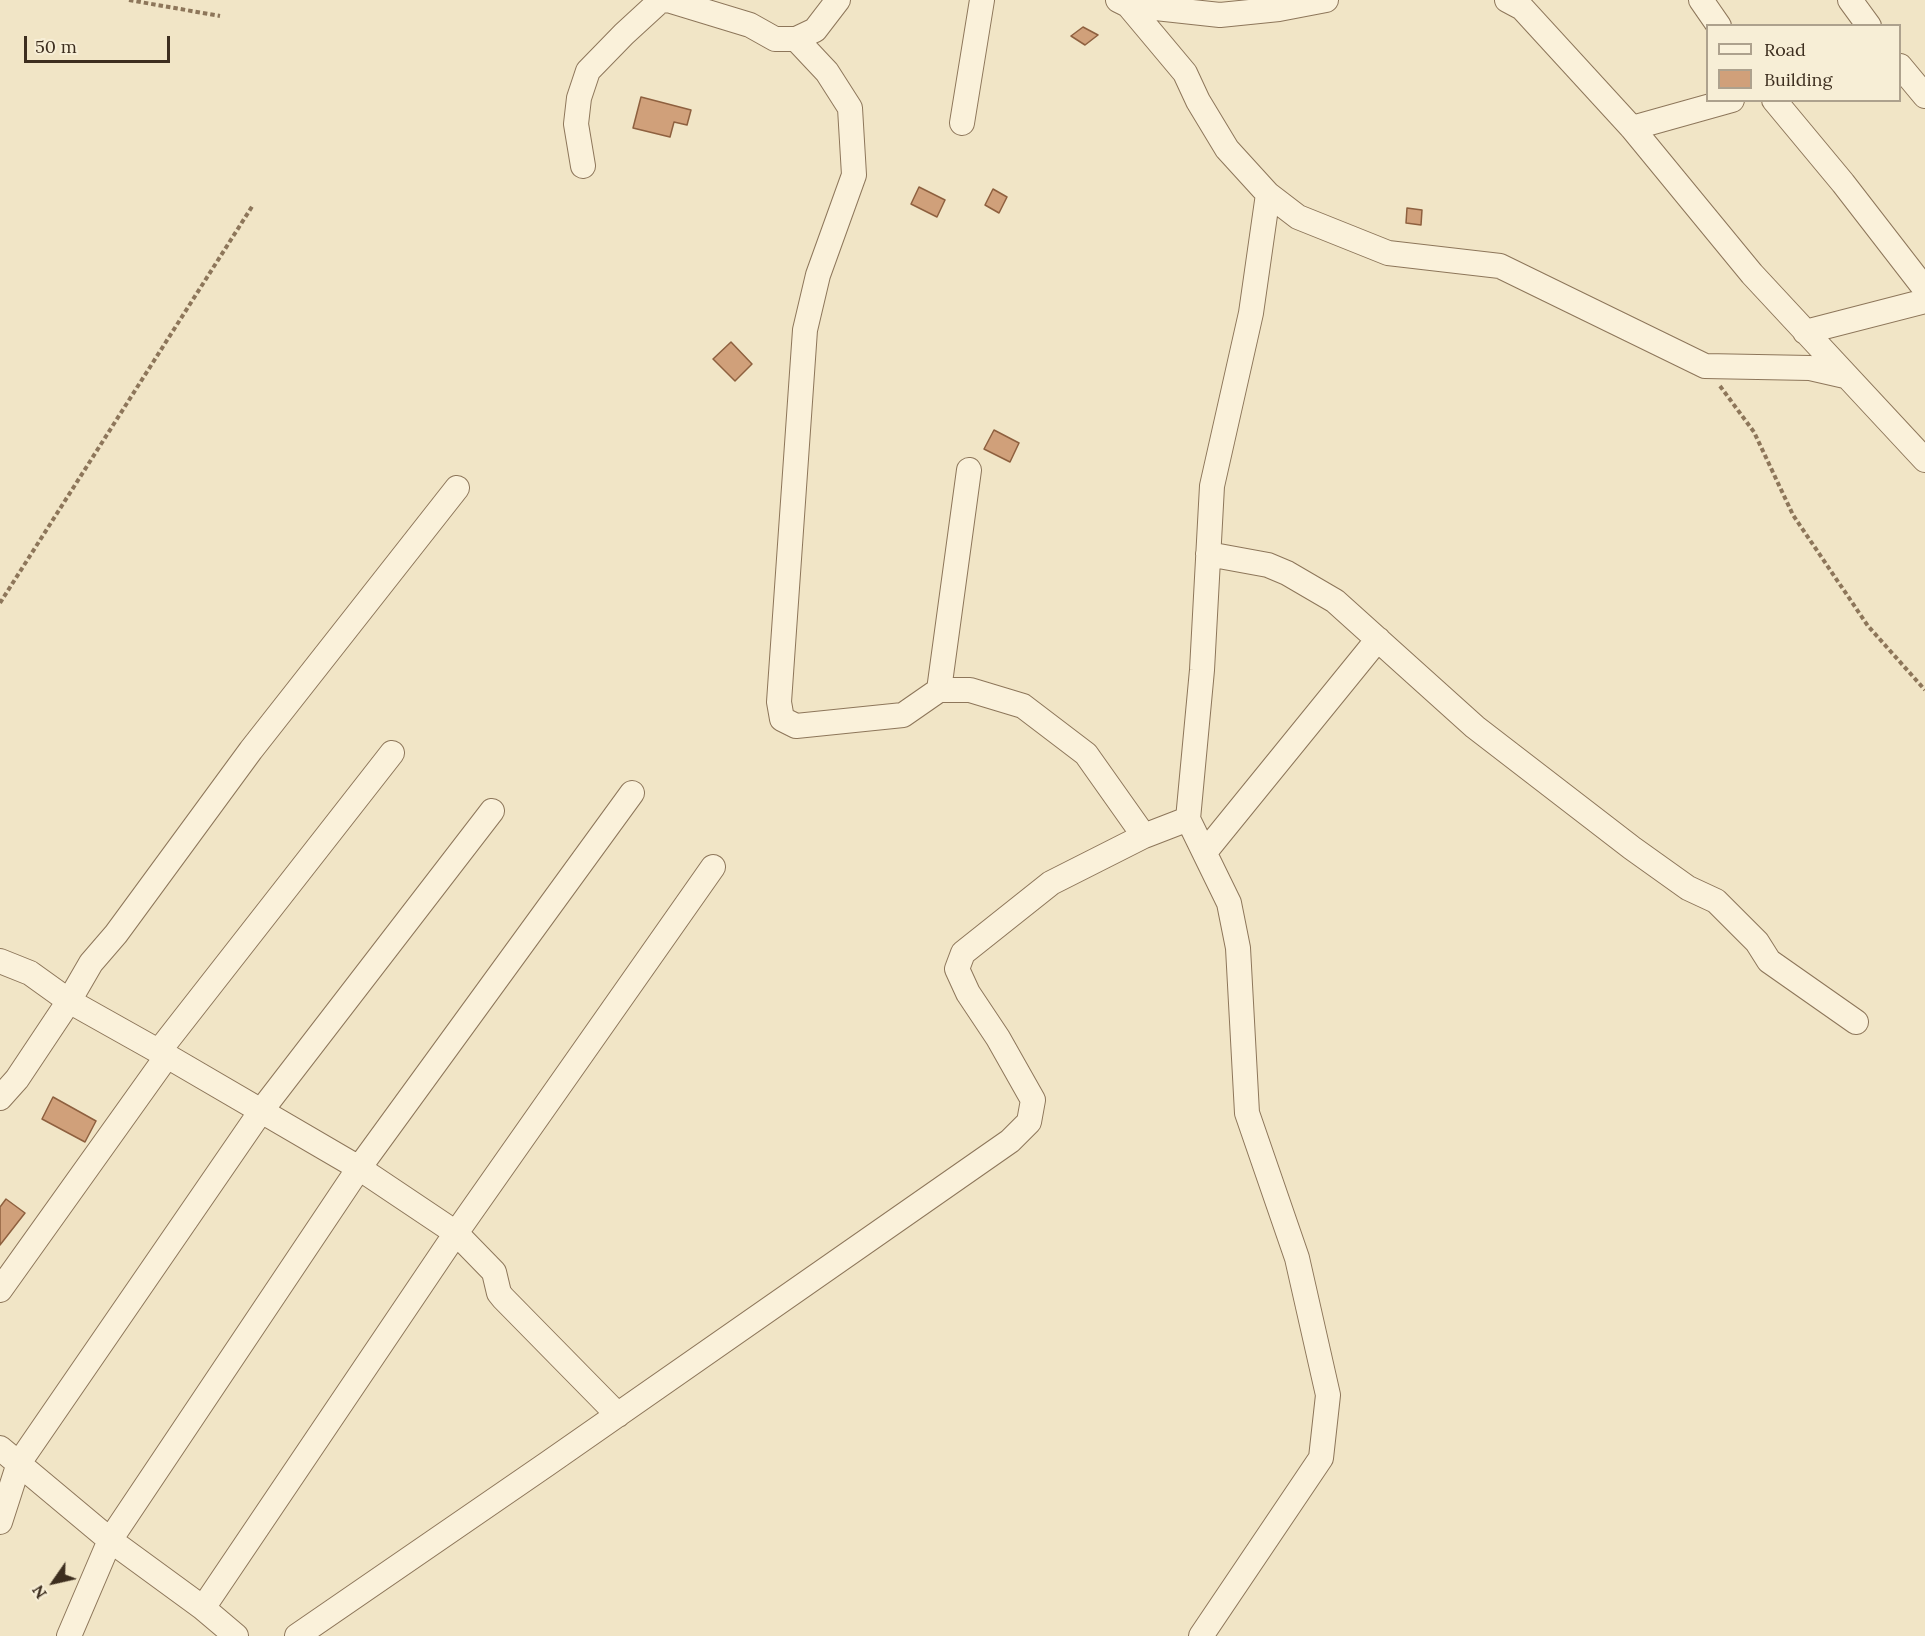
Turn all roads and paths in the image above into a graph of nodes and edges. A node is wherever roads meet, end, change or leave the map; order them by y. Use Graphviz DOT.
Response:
graph roads {
  1 [pos="129,0"];
  2 [pos="838,0"];
  3 [pos="982,0"];
  4 [pos="1326,0"];
  5 [pos="1507,0"];
  6 [pos="1701,0"];
  7 [pos="1851,0"];
  8 [pos="1123,3"];
  9 [pos="220,16"];
  10 [pos="1718,24"];
  11 [pos="1868,24"];
  12 [pos="796,39"];
  13 [pos="1901,68"];
  14 [pos="1925,96"];
  15 [pos="1725,102"];
  16 [pos="1776,102"];
  17 [pos="962,123"];
  18 [pos="1632,128"];
  19 [pos="583,166"];
  20 [pos="1268,194"];
  21 [pos="253,205"];
  22 [pos="1925,289"];
  23 [pos="1925,301"];
  24 [pos="1805,332"];
  25 [pos="1705,366"];
  26 [pos="1845,376"];
  27 [pos="1925,460"];
  28 [pos="969,470"];
  29 [pos="457,488"];
  30 [pos="1208,554"];
  31 [pos="0,603"];
  32 [pos="1378,639"];
  33 [pos="939,690"];
  34 [pos="1925,690"];
  35 [pos="392,753"];
  36 [pos="632,793"];
  37 [pos="492,811"];
  38 [pos="1188,819"];
  39 [pos="1144,836"];
  40 [pos="1205,852"];
  41 [pos="713,867"];
  42 [pos="0,962"];
  43 [pos="69,1001"];
  44 [pos="1856,1022"];
  45 [pos="163,1053"];
  46 [pos="0,1098"];
  47 [pos="261,1111"];
  48 [pos="359,1168"];
  49 [pos="456,1233"];
  50 [pos="0,1290"];
  51 [pos="618,1415"];
  52 [pos="0,1448"];
  53 [pos="19,1463"];
  54 [pos="0,1522"];
  55 [pos="110,1540"];
  56 [pos="203,1608"];
  57 [pos="69,1636"];
  58 [pos="236,1636"];
  59 [pos="297,1636"];
  60 [pos="1201,1636"];
  1 -- 9 [label="path"];
  2 -- 12 [label="street"];
  3 -- 17 [label="street"];
  4 -- 8 [label="street"];
  5 -- 18 [label="street"];
  6 -- 10 [label="street"];
  7 -- 11 [label="street"];
  8 -- 20 [label="street"];
  12 -- 19 [label="street"];
  12 -- 33 [label="street"];
  13 -- 14 [label="street"];
  15 -- 18 [label="street"];
  16 -- 22 [label="street"];
  18 -- 24 [label="street"];
  20 -- 25 [label="street"];
  20 -- 30 [label="street"];
  21 -- 31 [label="path"];
  23 -- 24 [label="street"];
  24 -- 26 [label="street"];
  25 -- 26 [label="street"];
  25 -- 34 [label="path"];
  26 -- 27 [label="street"];
  28 -- 33 [label="street"];
  29 -- 43 [label="street"];
  30 -- 32 [label="street"];
  30 -- 38 [label="street"];
  32 -- 40 [label="street"];
  32 -- 44 [label="street"];
  33 -- 39 [label="street"];
  35 -- 45 [label="street"];
  36 -- 48 [label="street"];
  37 -- 47 [label="street"];
  38 -- 39 [label="street"];
  38 -- 40 [label="street"];
  39 -- 51 [label="street"];
  40 -- 60 [label="street"];
  41 -- 49 [label="street"];
  42 -- 43 [label="street"];
  43 -- 45 [label="street"];
  43 -- 46 [label="street"];
  45 -- 47 [label="street"];
  45 -- 50 [label="street"];
  47 -- 48 [label="street"];
  47 -- 53 [label="street"];
  48 -- 49 [label="street"];
  48 -- 55 [label="street"];
  49 -- 51 [label="street"];
  49 -- 56 [label="street"];
  51 -- 59 [label="street"];
  52 -- 53 [label="street"];
  53 -- 54 [label="street"];
  53 -- 55 [label="street"];
  55 -- 56 [label="street"];
  55 -- 57 [label="street"];
  56 -- 58 [label="street"];
}
